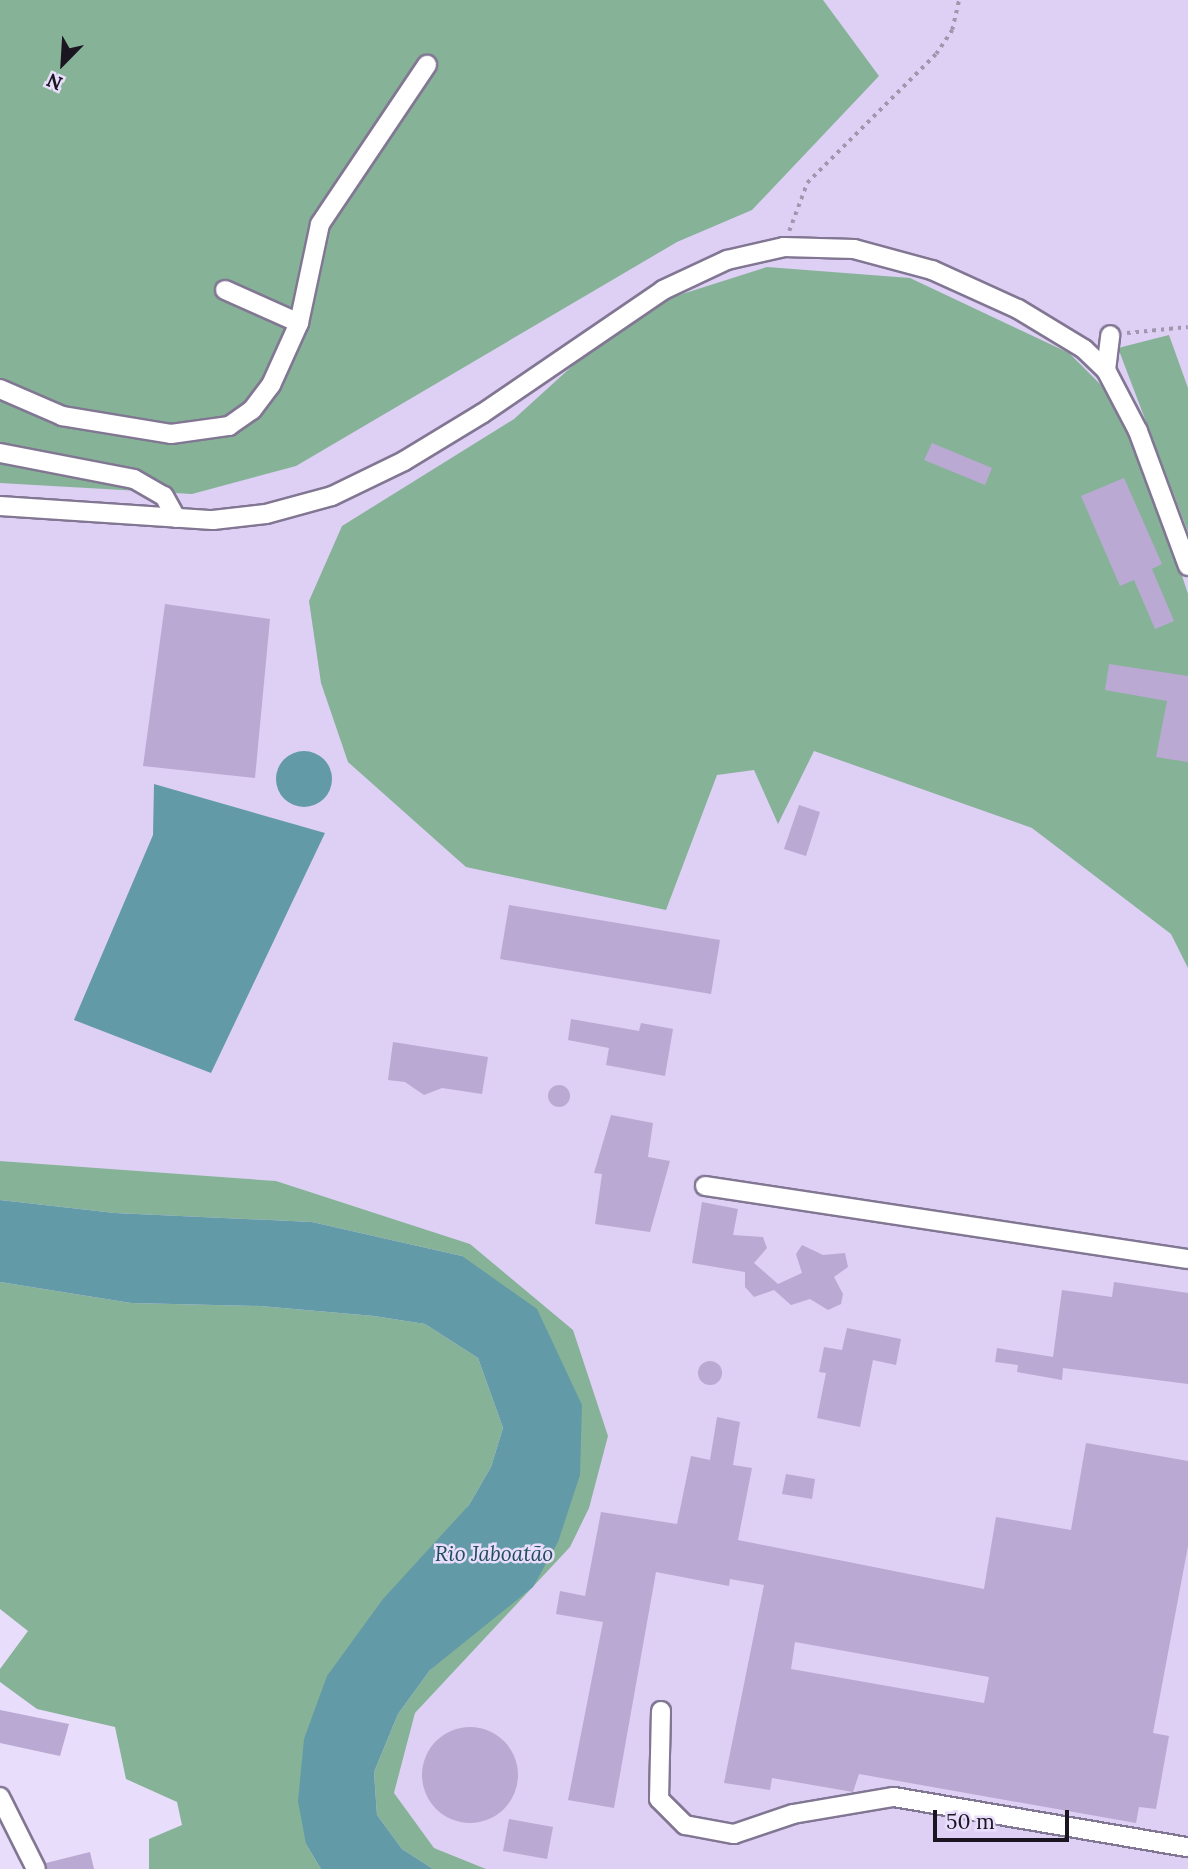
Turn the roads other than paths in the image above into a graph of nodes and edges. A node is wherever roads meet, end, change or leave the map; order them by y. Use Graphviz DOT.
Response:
graph roads {
  1 [pos="427,65"];
  2 [pos="225,290"];
  3 [pos="299,323"];
  4 [pos="1110,335"];
  5 [pos="1106,370"];
  6 [pos="0,390"];
  7 [pos="0,453"];
  8 [pos="0,506"];
  9 [pos="176,518"];
  10 [pos="1188,566"];
  11 [pos="705,1185"];
  12 [pos="1188,1259"];
  13 [pos="661,1711"];
  14 [pos="0,1797"];
  15 [pos="1188,1847"];
  16 [pos="36,1869"];
  1 -- 3 [label="street"];
  2 -- 3 [label="street"];
  3 -- 6 [label="street"];
  4 -- 5 [label="street"];
  5 -- 9 [label="street"];
  5 -- 10 [label="street"];
  7 -- 9 [label="street"];
  8 -- 9 [label="street"];
  11 -- 12 [label="street"];
  13 -- 15 [label="street"];
  14 -- 16 [label="street"];
}
